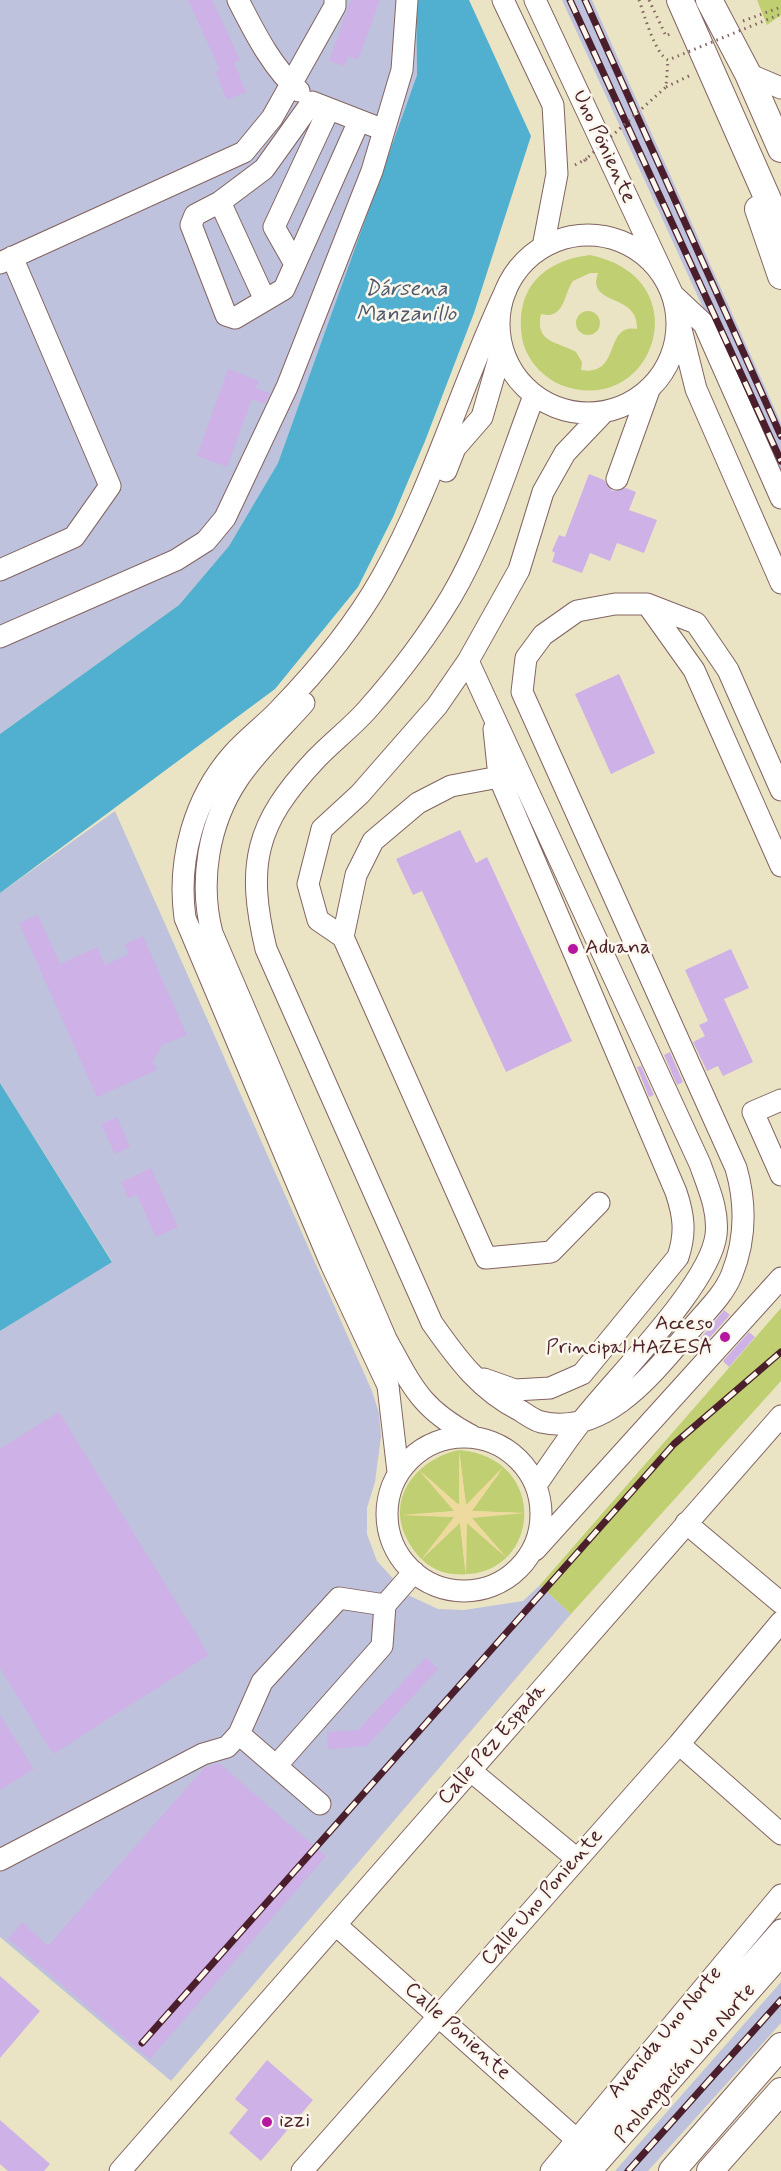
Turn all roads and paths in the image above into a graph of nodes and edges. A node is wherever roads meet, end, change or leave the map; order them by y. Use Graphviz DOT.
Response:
graph roads {
  1 [pos="238,0"];
  2 [pos="335,0"];
  3 [pos="407,0"];
  4 [pos="503,0"];
  5 [pos="535,0"];
  6 [pos="547,0"];
  7 [pos="639,0"];
  8 [pos="649,0"];
  9 [pos="709,0"];
  10 [pos="680,1"];
  11 [pos="781,7"];
  12 [pos="781,14"];
  13 [pos="740,18"];
  14 [pos="550,32"];
  15 [pos="666,36"];
  16 [pos="668,60"];
  17 [pos="748,74"];
  18 [pos="713,78"];
  19 [pos="291,84"];
  20 [pos="666,87"];
  21 [pos="781,88"];
  22 [pos="321,106"];
  23 [pos="359,121"];
  24 [pos="384,130"];
  25 [pos="604,149"];
  26 [pos="781,149"];
  27 [pos="584,161"];
  28 [pos="556,174"];
  29 [pos="220,202"];
  30 [pos="781,229"];
  31 [pos="543,246"];
  32 [pos="6,260"];
  33 [pos="295,264"];
  34 [pos="781,276"];
  35 [pos="506,290"];
  36 [pos="672,293"];
  37 [pos="265,300"];
  38 [pos="502,348"];
  39 [pos="649,390"];
  40 [pos="534,396"];
  41 [pos="603,413"];
  42 [pos="617,479"];
  43 [pos="781,498"];
  44 [pos="0,570"];
  45 [pos="781,583"];
  46 [pos="647,603"];
  47 [pos="0,637"];
  48 [pos="468,661"];
  49 [pos="492,711"];
  50 [pos="499,777"];
  51 [pos="781,790"];
  52 [pos="781,866"];
  53 [pos="343,937"];
  54 [pos="781,1100"];
  55 [pos="781,1175"];
  56 [pos="599,1203"];
  57 [pos="781,1278"];
  58 [pos="467,1372"];
  59 [pos="781,1416"];
  60 [pos="580,1423"];
  61 [pos="472,1436"];
  62 [pos="398,1472"];
  63 [pos="536,1485"];
  64 [pos="686,1523"];
  65 [pos="530,1554"];
  66 [pos="414,1572"];
  67 [pos="781,1603"];
  68 [pos="385,1605"];
  69 [pos="781,1622"];
  70 [pos="239,1734"];
  71 [pos="679,1744"];
  72 [pos="276,1766"];
  73 [pos="471,1771"];
  74 [pos="320,1804"];
  75 [pos="781,1834"];
  76 [pos="577,1859"];
  77 [pos="0,1860"];
  78 [pos="781,1895"];
  79 [pos="336,1925"];
  80 [pos="781,1930"];
  81 [pos="781,1956"];
  82 [pos="439,2016"];
  83 [pos="781,2046"];
  84 [pos="781,2091"];
  85 [pos="577,2140"];
  86 [pos="713,2170"];
  87 [pos="120,2171"];
  88 [pos="302,2171"];
  89 [pos="551,2171"];
  90 [pos="568,2171"];
  91 [pos="591,2171"];
  92 [pos="672,2171"];
  1 -- 19 [label="street"];
  2 -- 19 [label="street"];
  3 -- 24 [label="street"];
  4 -- 28 [label="street, Uno Poniente"];
  5 -- 14 [label="street, Uno Poniente"];
  6 -- 14 [label="street"];
  7 -- 16 [label="path, bridge"];
  8 -- 15 [label="path"];
  9 -- 17 [label="main road"];
  10 -- 17 [label="main road"];
  10 -- 18 [label="main road"];
  11 -- 13 [label="path"];
  12 -- 16 [label="path, bridge"];
  14 -- 25 [label="street, Uno Poniente"];
  16 -- 20 [label="path, bridge"];
  17 -- 21 [label="street"];
  17 -- 26 [label="main road"];
  18 -- 20 [label="path"];
  18 -- 30 [label="main road"];
  18 -- 34 [label="main road"];
  19 -- 22 [label="street"];
  19 -- 32 [label="street"];
  20 -- 27 [label="path, bridge"];
  22 -- 23 [label="street"];
  22 -- 29 [label="street"];
  22 -- 33 [label="street"];
  23 -- 24 [label="street"];
  23 -- 33 [label="street"];
  24 -- 47 [label="street"];
  25 -- 27 [label="path"];
  25 -- 36 [label="street, Uno Poniente"];
  27 -- 28 [label="path"];
  28 -- 31 [label="street, Uno Poniente"];
  29 -- 37 [label="street"];
  29 -- 37 [label="street"];
  31 -- 35 [label="street, Uno Poniente"];
  31 -- 36 [label="street, Uno Poniente"];
  32 -- 44 [label="street"];
  33 -- 37 [label="street"];
  35 -- 38 [label="street, Uno Poniente"];
  35 -- 62 [label="street"];
  36 -- 39 [label="street, Uno Poniente"];
  36 -- 43 [label="street"];
  36 -- 45 [label="street"];
  38 -- 40 [label="street, Uno Poniente"];
  38 -- 61 [label="street"];
  39 -- 41 [label="street, Uno Poniente"];
  39 -- 42 [label="street"];
  40 -- 41 [label="street, Uno Poniente"];
  40 -- 58 [label="street"];
  41 -- 48 [label="street"];
  46 -- 51 [label="street"];
  46 -- 52 [label="street"];
  46 -- 60 [label="street"];
  48 -- 49 [label="street"];
  48 -- 53 [label="street"];
  49 -- 50 [label="street"];
  49 -- 60 [label="street"];
  50 -- 53 [label="street"];
  50 -- 58 [label="street"];
  53 -- 56 [label="street"];
  54 -- 55 [label="street"];
  57 -- 65 [label="street"];
  58 -- 60 [label="street"];
  59 -- 64 [label="street, Calle Pez Espada"];
  60 -- 63 [label="street"];
  61 -- 62 [label="street"];
  61 -- 63 [label="street"];
  62 -- 66 [label="street"];
  63 -- 65 [label="street"];
  64 -- 67 [label="street"];
  64 -- 73 [label="street, Calle Pez Espada"];
  65 -- 66 [label="street"];
  66 -- 68 [label="street"];
  68 -- 70 [label="street"];
  68 -- 72 [label="street"];
  69 -- 71 [label="street, Calle Uno Poniente"];
  70 -- 72 [label="street"];
  70 -- 77 [label="street"];
  71 -- 75 [label="street"];
  71 -- 76 [label="street, Calle Uno Poniente"];
  72 -- 74 [label="street"];
  73 -- 76 [label="street"];
  73 -- 79 [label="street, Calle Pez Espada"];
  76 -- 82 [label="street, Calle Uno Poniente"];
  78 -- 85 [label="street, Avenida Uno Norte"];
  79 -- 82 [label="street, Calle Poniente"];
  79 -- 87 [label="street, Calle Pez Espada"];
  80 -- 90 [label="street"];
  81 -- 91 [label="street, Prolongación Uno Norte"];
  82 -- 85 [label="street, Calle Poniente"];
  82 -- 88 [label="street, Calle Uno Poniente"];
  83 -- 92 [label="main road"];
  84 -- 86 [label="main road"];
  85 -- 89 [label="street, Avenida Uno Norte"];
}
